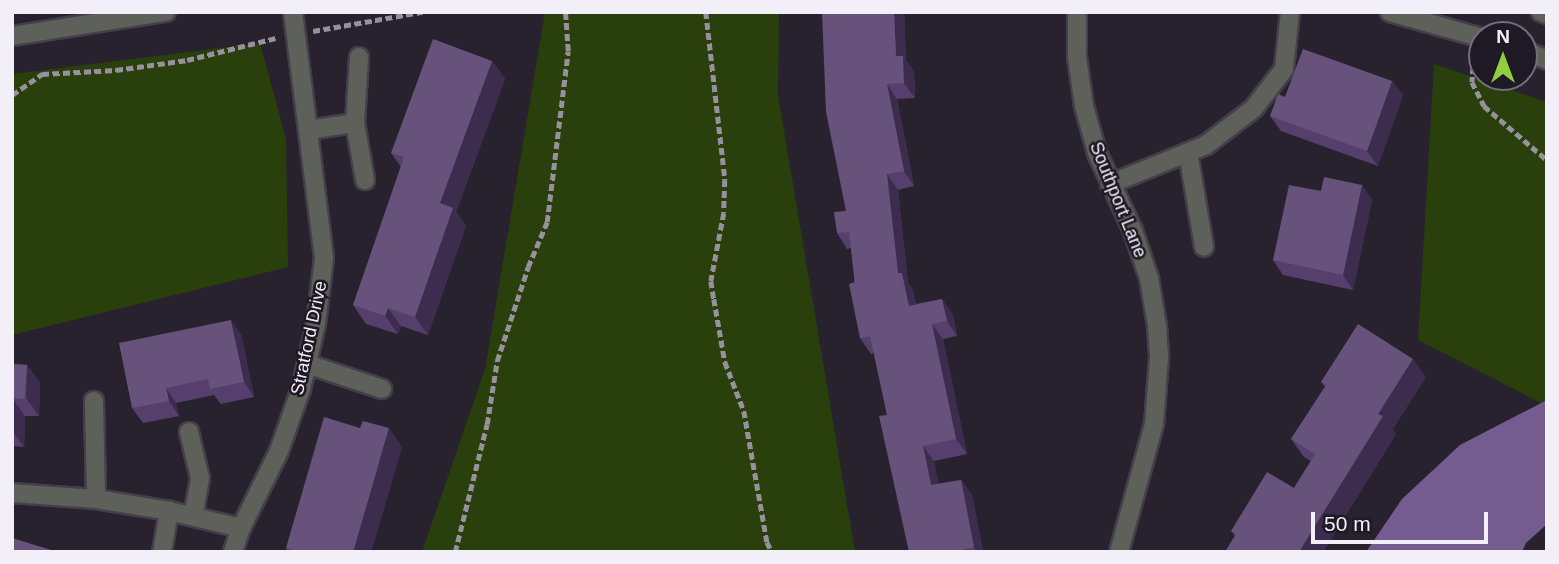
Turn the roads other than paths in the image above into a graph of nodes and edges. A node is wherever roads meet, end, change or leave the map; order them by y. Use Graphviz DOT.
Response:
graph roads {
  1 [pos="166,12"];
  2 [pos="293,12"];
  3 [pos="1077,12"];
  4 [pos="1290,12"];
  5 [pos="1390,12"];
  6 [pos="1541,12"];
  7 [pos="1547,14"];
  8 [pos="1468,34"];
  9 [pos="12,36"];
  10 [pos="359,57"];
  11 [pos="355,123"];
  12 [pos="308,130"];
  13 [pos="1188,152"];
  14 [pos="365,180"];
  15 [pos="1110,184"];
  16 [pos="1204,247"];
  17 [pos="307,363"];
  18 [pos="382,389"];
  19 [pos="94,401"];
  20 [pos="189,432"];
  21 [pos="12,493"];
  22 [pos="96,499"];
  23 [pos="169,510"];
  24 [pos="193,516"];
  25 [pos="241,528"];
  26 [pos="162,552"];
  27 [pos="233,552"];
  28 [pos="1119,552"];
  1 -- 9 [label="street"];
  2 -- 12 [label="street, Stratford Drive"];
  3 -- 15 [label="street, Southport Lane"];
  4 -- 13 [label="street"];
  5 -- 8 [label="street"];
  6 -- 7 [label="street"];
  10 -- 11 [label="street"];
  11 -- 12 [label="street"];
  11 -- 14 [label="street"];
  12 -- 17 [label="street, Stratford Drive"];
  13 -- 15 [label="street"];
  13 -- 16 [label="street"];
  15 -- 28 [label="street, Southport Lane"];
  17 -- 18 [label="street"];
  17 -- 25 [label="street, Stratford Drive"];
  19 -- 22 [label="street"];
  20 -- 24 [label="street"];
  21 -- 22 [label="street"];
  22 -- 23 [label="street"];
  23 -- 24 [label="street"];
  23 -- 26 [label="street"];
  24 -- 25 [label="street"];
  25 -- 27 [label="street, Stratford Drive"];
}
